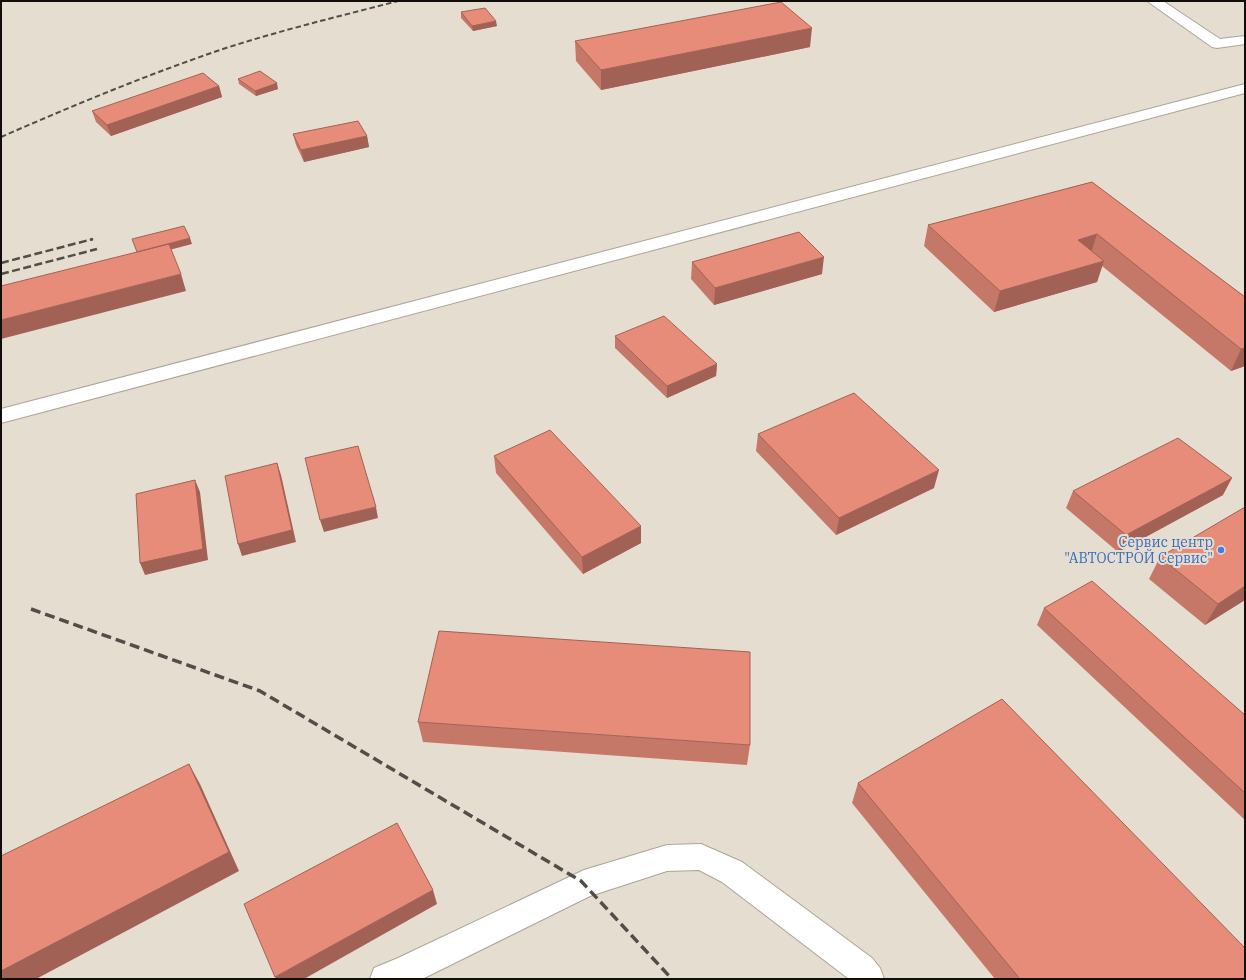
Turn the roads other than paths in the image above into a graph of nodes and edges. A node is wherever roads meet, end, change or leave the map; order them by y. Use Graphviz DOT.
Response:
graph roads {
  1 [pos="1154,1"];
  2 [pos="1245,40"];
  3 [pos="1245,88"];
  4 [pos="1,416"];
  5 [pos="385,979"];
  6 [pos="869,979"];
  1 -- 2 [label="street"];
  3 -- 4 [label="street"];
  5 -- 6 [label="street"];
}
